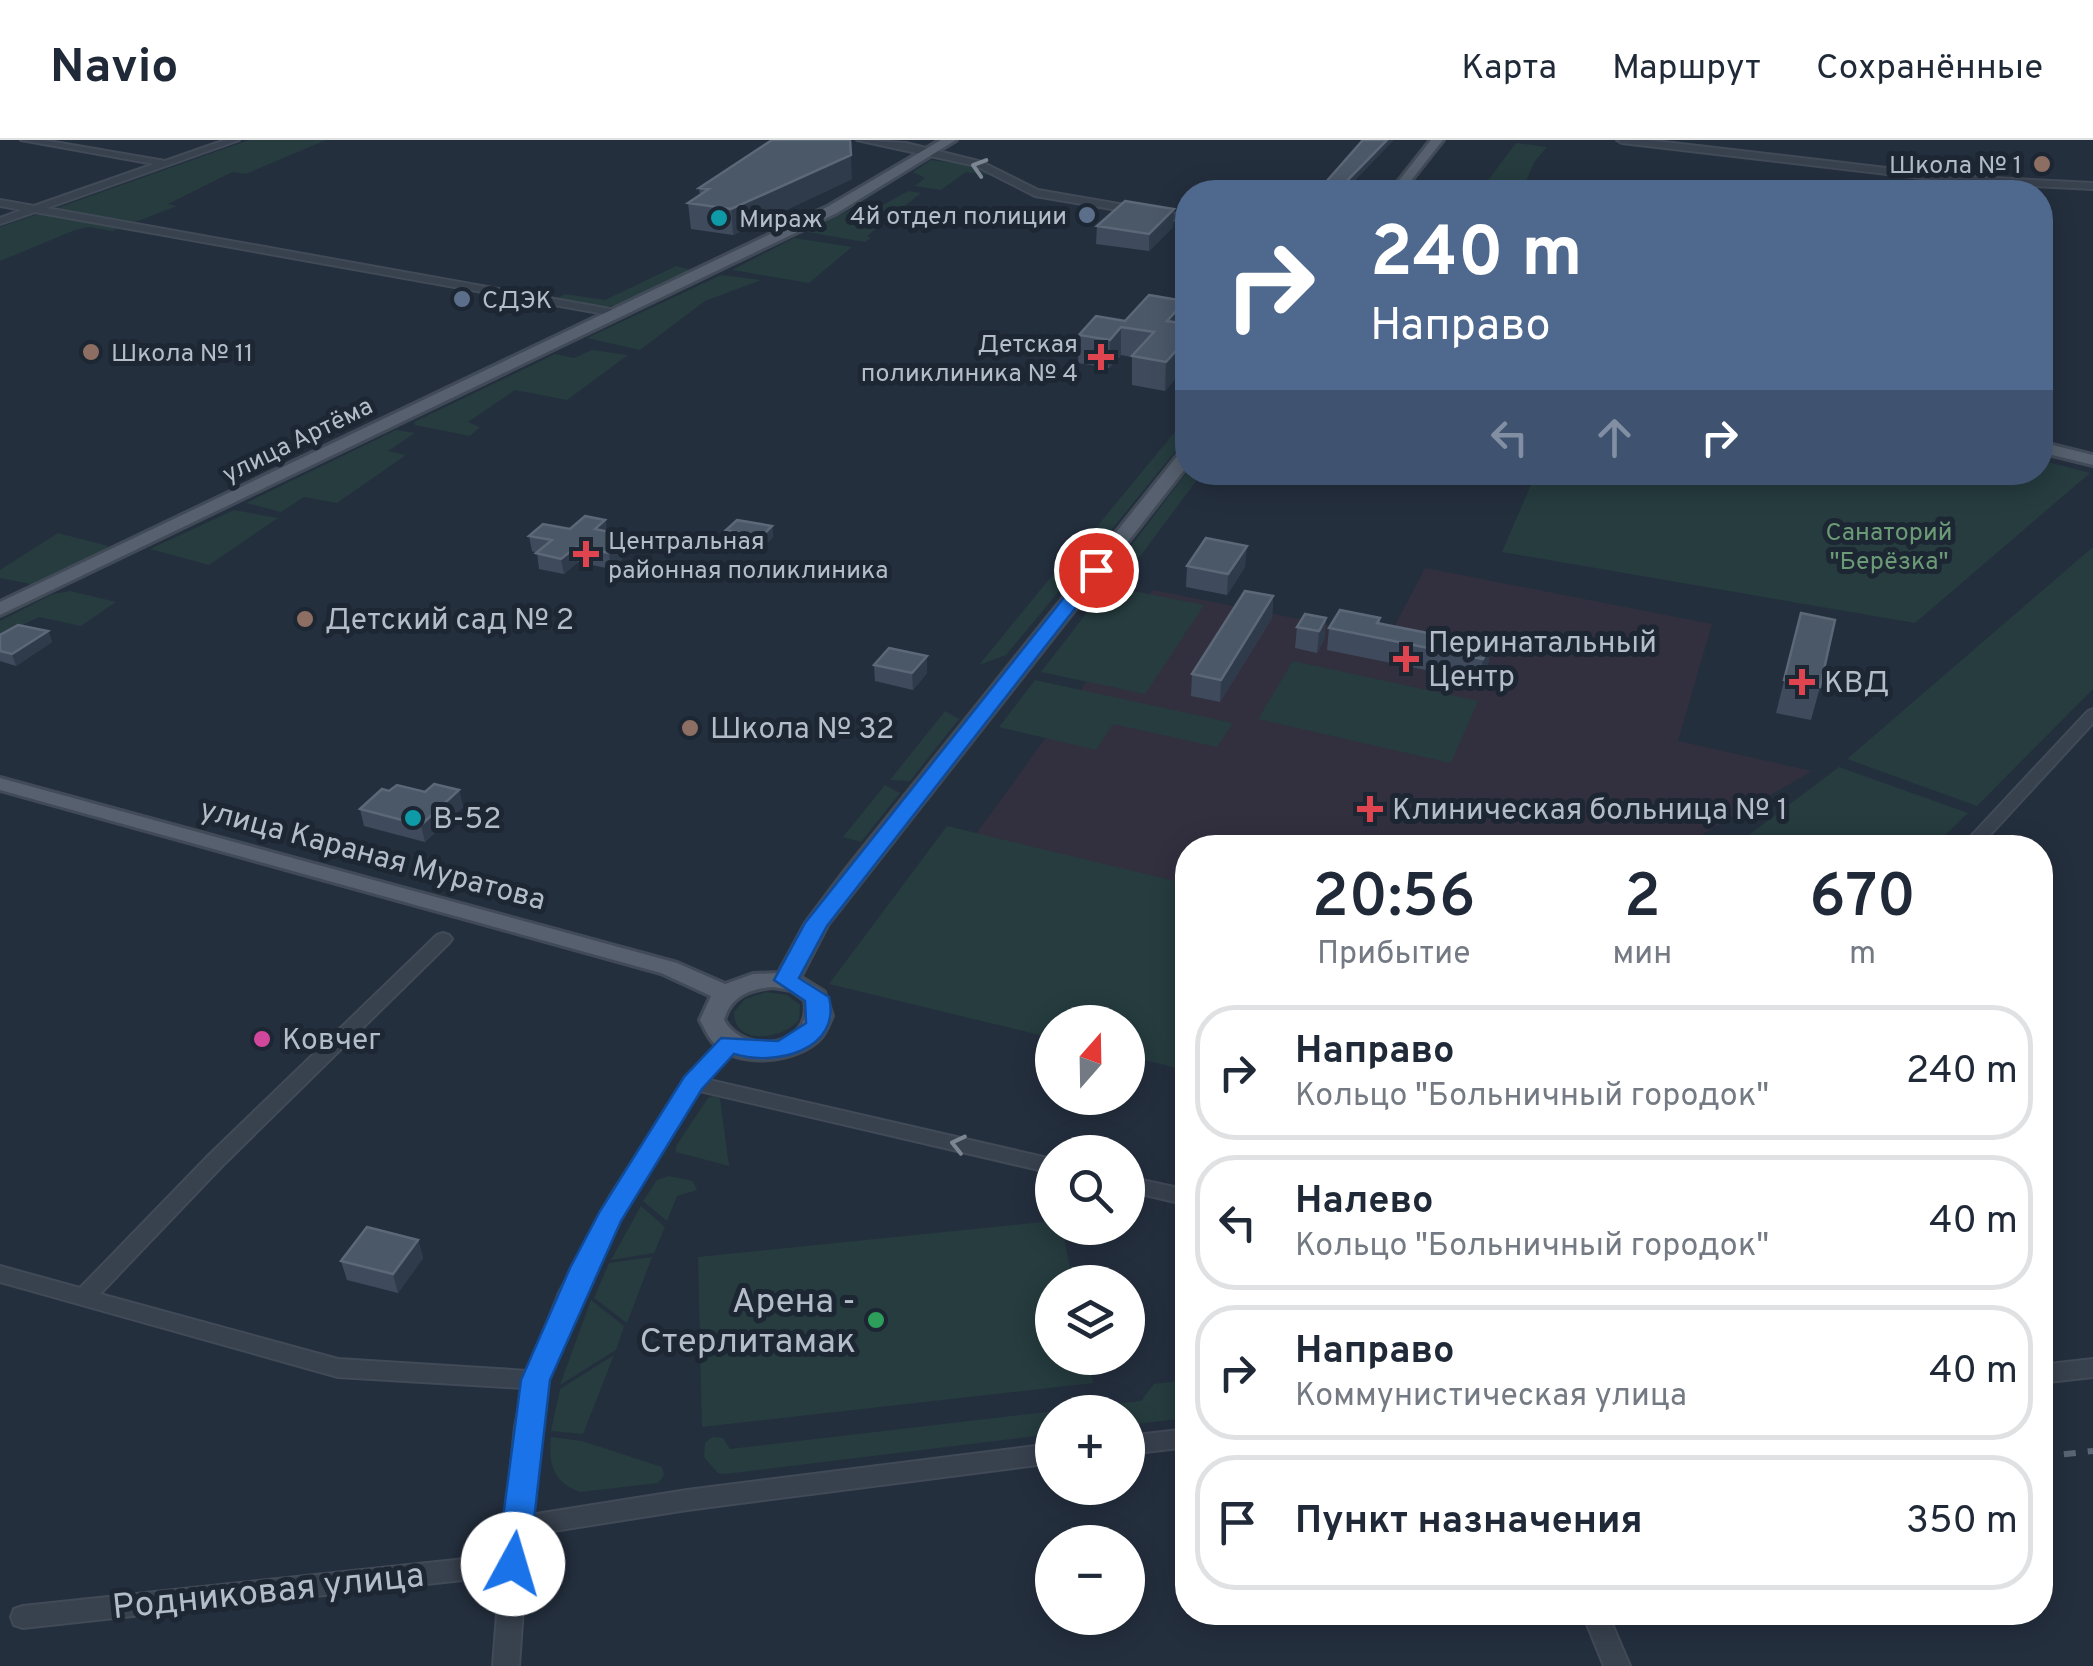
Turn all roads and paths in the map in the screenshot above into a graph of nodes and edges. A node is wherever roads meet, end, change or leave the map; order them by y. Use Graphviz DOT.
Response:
graph roads {
  1 [pos="26,140"];
  2 [pos="234,140"];
  3 [pos="862,140"];
  4 [pos="950,140"];
  5 [pos="1438,140"];
  6 [pos="1622,140"];
  7 [pos="930,153"];
  8 [pos="168,164"];
  9 [pos="1406,180"];
  10 [pos="1955,180"];
  11 [pos="2053,184"];
  12 [pos="2093,186"];
  13 [pos="0,203"];
  14 [pos="34,209"];
  15 [pos="1175,217"];
  16 [pos="0,221"];
  17 [pos="616,313"];
  18 [pos="2053,450"];
  19 [pos="2093,460"];
  20 [pos="1175,469"];
  21 [pos="0,609"];
  22 [pos="2093,714"];
  23 [pos="0,784"];
  24 [pos="1980,835"];
  25 [pos="443,939"];
  26 [pos="786,980"];
  27 [pos="726,994"];
  28 [pos="730,1044"];
  29 [pos="693,1083"];
  30 [pos="1035,1162"];
  31 [pos="1145,1188"];
  32 [pos="1175,1195"];
  33 [pos="0,1274"];
  34 [pos="84,1296"];
  35 [pos="2093,1368"];
  36 [pos="2053,1373"];
  37 [pos="536,1380"];
  38 [pos="1175,1440"];
  39 [pos="1145,1443"];
  40 [pos="1035,1456"];
  41 [pos="516,1528"];
  42 [pos="513,1564"];
  43 [pos="24,1617"];
  44 [pos="1600,1625"];
  45 [pos="506,1666"];
  46 [pos="1618,1666"];
  1 -- 8 [label="street"];
  2 -- 8 [label="street"];
  3 -- 7 [label="street"];
  4 -- 7 [label="main road, улица Артёма"];
  5 -- 9 [label="main road"];
  6 -- 10 [label="street"];
  15 -- 7 [label="street, one-way"];
  7 -- 17 [label="main road, улица Артёма"];
  8 -- 14 [label="street"];
  11 -- 12 [label="street"];
  13 -- 14 [label="street"];
  14 -- 16 [label="street"];
  14 -- 17 [label="street"];
  17 -- 21 [label="main road, улица Артёма"];
  18 -- 19 [label="main road"];
  20 -- 26 [label="main road"];
  22 -- 24 [label="street"];
  23 -- 27 [label="main road, улица Караная Муратова"];
  25 -- 34 [label="street"];
  26 -- 27 [label="main road"];
  26 -- 28 [label="main road"];
  27 -- 28 [label="main road"];
  28 -- 29 [label="street"];
  30 -- 29 [label="street, one-way"];
  29 -- 37 [label="street"];
  31 -- 32 [label="street"];
  33 -- 34 [label="street"];
  34 -- 37 [label="street"];
  35 -- 36 [label="street"];
  37 -- 41 [label="street"];
  38 -- 39 [label="street"];
  40 -- 41 [label="street"];
  41 -- 42 [label="street"];
  42 -- 43 [label="street, Родниковая улица"];
  42 -- 45 [label="street"];
  44 -- 46 [label="street"];
}
